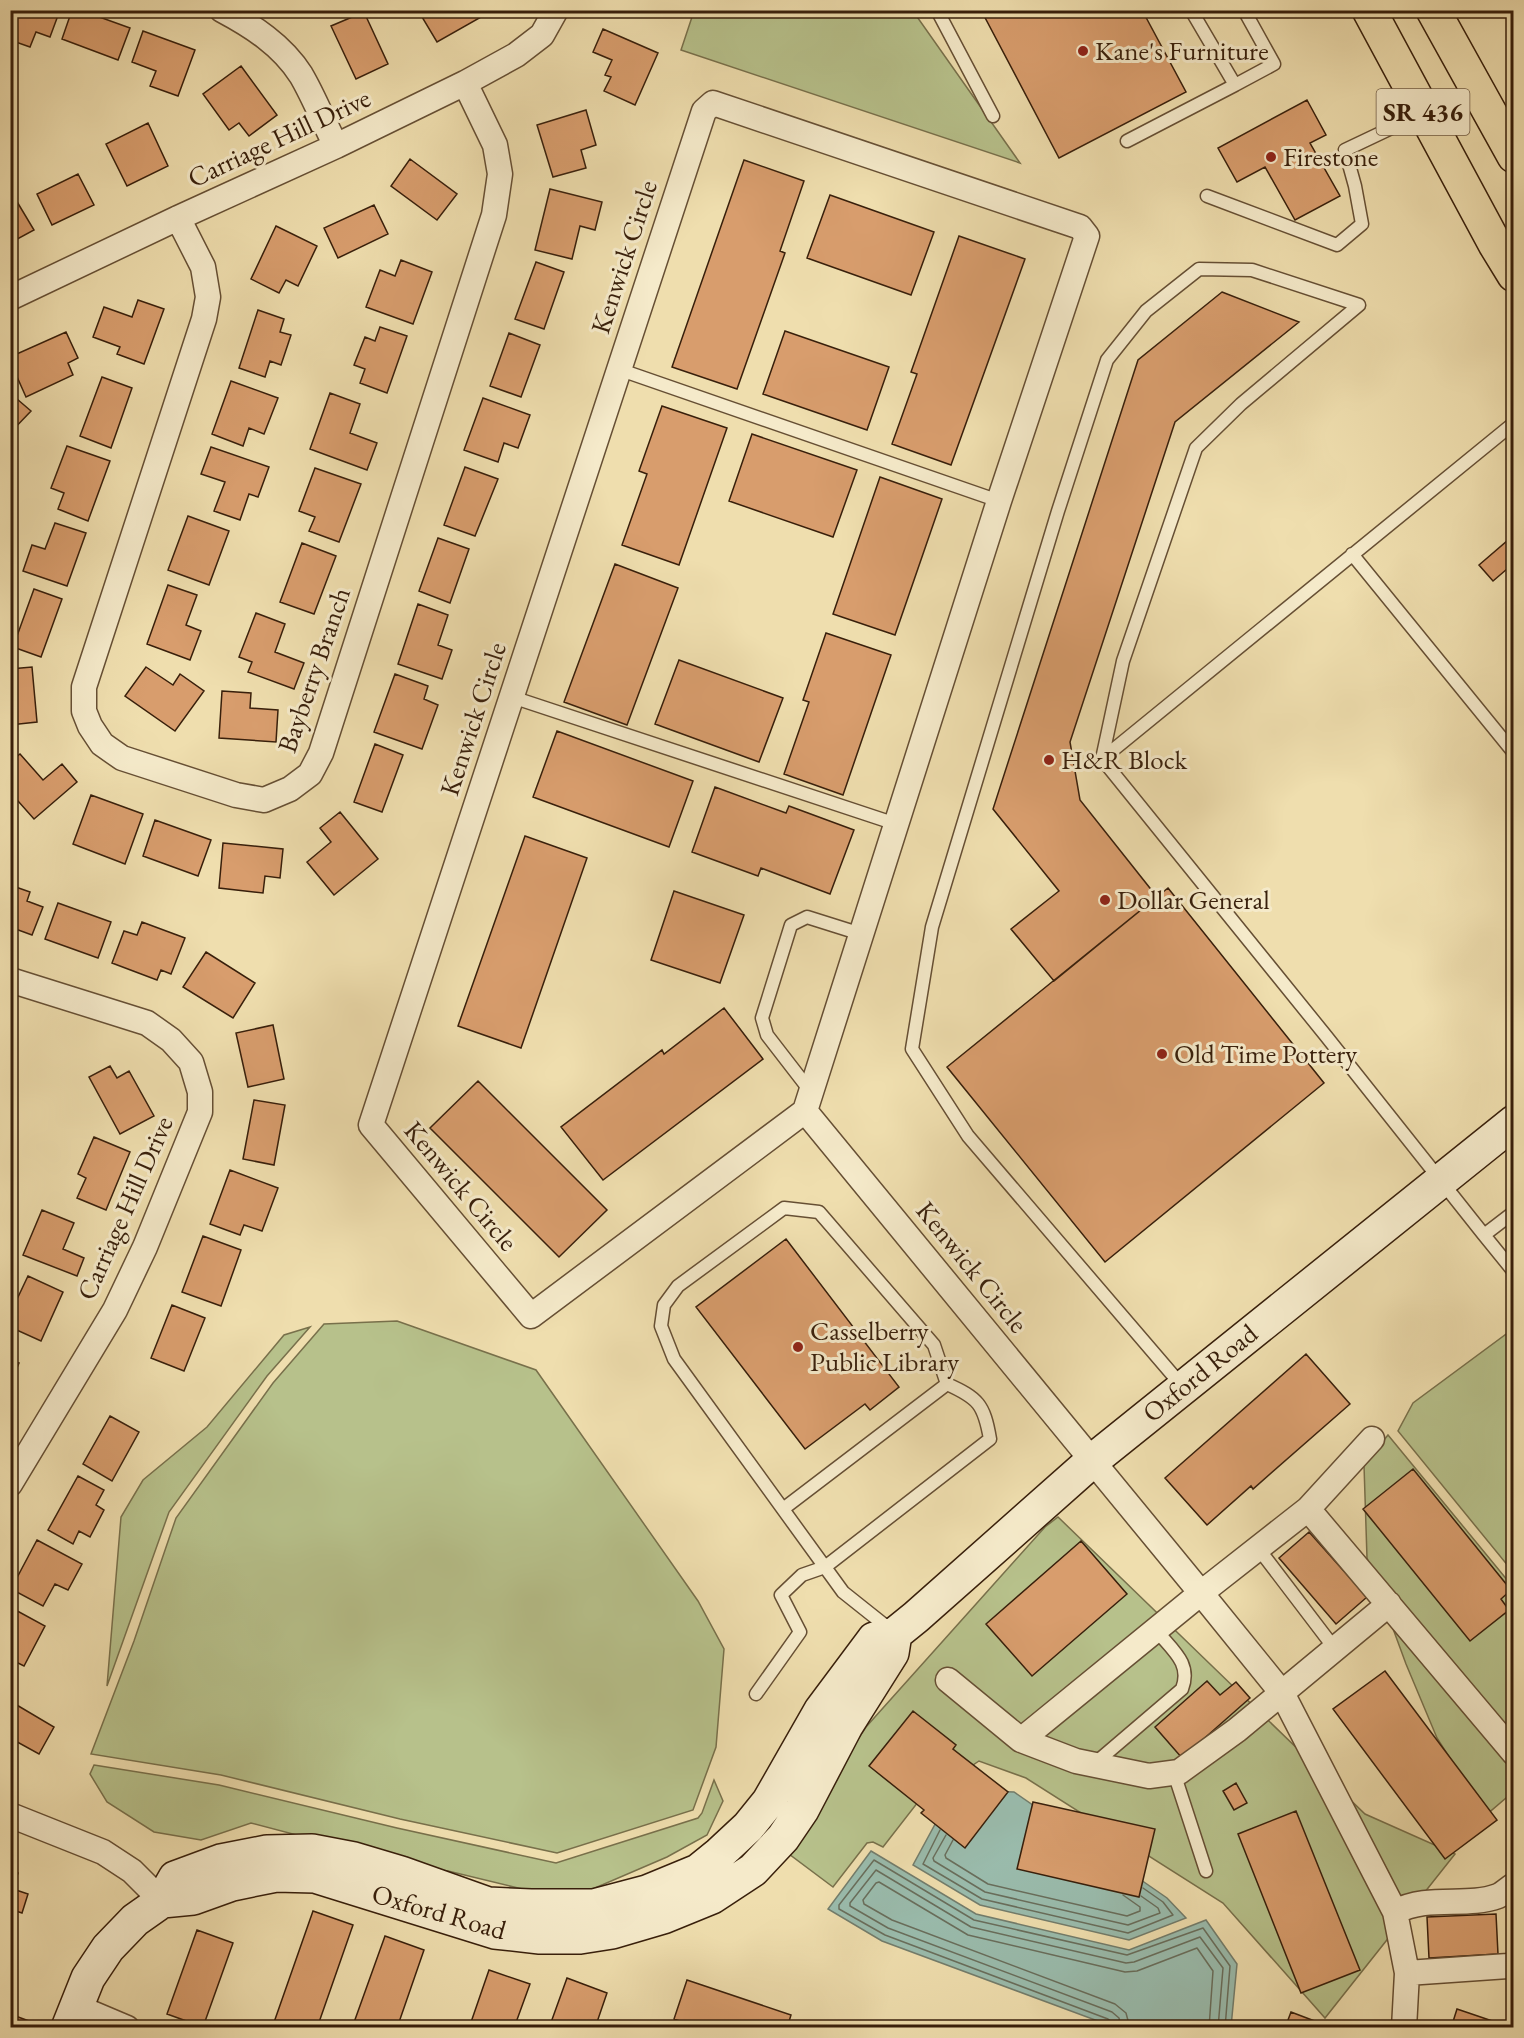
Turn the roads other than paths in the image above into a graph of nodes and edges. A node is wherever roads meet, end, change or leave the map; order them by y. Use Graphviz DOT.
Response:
graph roads {
  1 [pos="222,10"];
  2 [pos="556,10"];
  3 [pos="937,10"];
  4 [pos="1191,10"];
  5 [pos="1244,10"];
  6 [pos="1369,10"];
  7 [pos="1433,10"];
  8 [pos="465,82"];
  9 [pos="1234,85"];
  10 [pos="1424,112"];
  11 [pos="993,116"];
  12 [pos="1127,141"];
  13 [pos="336,146"];
  14 [pos="1514,156"];
  15 [pos="1207,196"];
  16 [pos="178,218"];
  17 [pos="1514,275"];
  18 [pos="10,298"];
  19 [pos="618,369"];
  20 [pos="1514,423"];
  21 [pos="999,501"];
  22 [pos="1352,554"];
  23 [pos="512,697"];
  24 [pos="1514,753"];
  25 [pos="1102,759"];
  26 [pos="896,824"];
  27 [pos="861,934"];
  28 [pos="10,980"];
  29 [pos="808,1102"];
  30 [pos="1514,1122"];
  31 [pos="1441,1179"];
  32 [pos="1514,1212"];
  33 [pos="1484,1235"];
  34 [pos="1514,1272"];
  35 [pos="947,1384"];
  36 [pos="1183,1387"];
  37 [pos="1372,1439"];
  38 [pos="1092,1461"];
  39 [pos="10,1484"];
  40 [pos="783,1509"];
  41 [pos="1308,1509"];
  42 [pos="1258,1548"];
  43 [pos="825,1567"];
  44 [pos="1201,1593"];
  45 [pos="1389,1604"];
  46 [pos="1156,1630"];
  47 [pos="895,1634"];
  48 [pos="1335,1649"];
  49 [pos="948,1680"];
  50 [pos="1282,1693"];
  51 [pos="756,1694"];
  52 [pos="1021,1740"];
  53 [pos="1514,1753"];
  54 [pos="1093,1764"];
  55 [pos="1174,1773"];
  56 [pos="10,1815"];
  57 [pos="1206,1871"];
  58 [pos="1514,1885"];
  59 [pos="162,1902"];
  60 [pos="1395,1912"];
  61 [pos="1514,1964"];
  62 [pos="1407,1973"];
  63 [pos="72,2017"];
  64 [pos="127,2028"];
  65 [pos="1404,2028"];
  1 -- 13 [label="street"];
  2 -- 8 [label="street, Carriage Hill Drive"];
  3 -- 11 [label="lane"];
  4 -- 9 [label="lane"];
  5 -- 9 [label="lane"];
  6 -- 10 [label="main road, SR 436"];
  7 -- 14 [label="main road, SR 436"];
  8 -- 13 [label="street, Carriage Hill Drive"];
  8 -- 16 [label="street, Bayberry Branch"];
  9 -- 12 [label="lane"];
  10 -- 15 [label="lane"];
  10 -- 17 [label="main road, SR 436"];
  13 -- 16 [label="street, Carriage Hill Drive"];
  16 -- 18 [label="street, Carriage Hill Drive"];
  19 -- 21 [label="lane"];
  19 -- 21 [label="street, Kenwick Circle"];
  19 -- 23 [label="street, Kenwick Circle"];
  20 -- 22 [label="lane"];
  21 -- 26 [label="street, Kenwick Circle"];
  22 -- 24 [label="lane"];
  22 -- 25 [label="lane"];
  23 -- 26 [label="lane"];
  23 -- 29 [label="street, Kenwick Circle"];
  25 -- 31 [label="lane"];
  25 -- 36 [label="lane"];
  26 -- 27 [label="street, Kenwick Circle"];
  27 -- 29 [label="street, Kenwick Circle"];
  27 -- 29 [label="lane"];
  28 -- 39 [label="street, Carriage Hill Drive"];
  29 -- 38 [label="street, Kenwick Circle"];
  30 -- 31 [label="street, Oxford Road"];
  31 -- 33 [label="lane"];
  31 -- 36 [label="street, Oxford Road"];
  32 -- 33 [label="lane"];
  33 -- 34 [label="lane"];
  35 -- 40 [label="lane"];
  35 -- 40 [label="lane"];
  35 -- 43 [label="lane"];
  36 -- 38 [label="street, Oxford Road"];
  37 -- 41 [label="street"];
  38 -- 44 [label="street, Kenwick Circle"];
  38 -- 47 [label="street, Oxford Road"];
  40 -- 43 [label="lane"];
  41 -- 42 [label="street"];
  41 -- 45 [label="street"];
  42 -- 44 [label="street"];
  42 -- 48 [label="lane"];
  43 -- 47 [label="lane"];
  43 -- 51 [label="lane"];
  44 -- 46 [label="street"];
  44 -- 50 [label="street, Kenwick Circle"];
  45 -- 48 [label="street"];
  45 -- 53 [label="street"];
  46 -- 52 [label="street"];
  46 -- 54 [label="lane"];
  47 -- 59 [label="street, Oxford Road"];
  48 -- 50 [label="street"];
  49 -- 52 [label="street"];
  50 -- 55 [label="street"];
  50 -- 60 [label="street, Kenwick Circle"];
  52 -- 54 [label="street"];
  54 -- 55 [label="street"];
  55 -- 57 [label="lane"];
  56 -- 59 [label="street"];
  58 -- 60 [label="street"];
  59 -- 63 [label="street, Oxford Road"];
  60 -- 62 [label="street, Kenwick Circle"];
  61 -- 62 [label="street"];
  62 -- 65 [label="street, Kenwick Circle"];
  63 -- 64 [label="street"];
}
